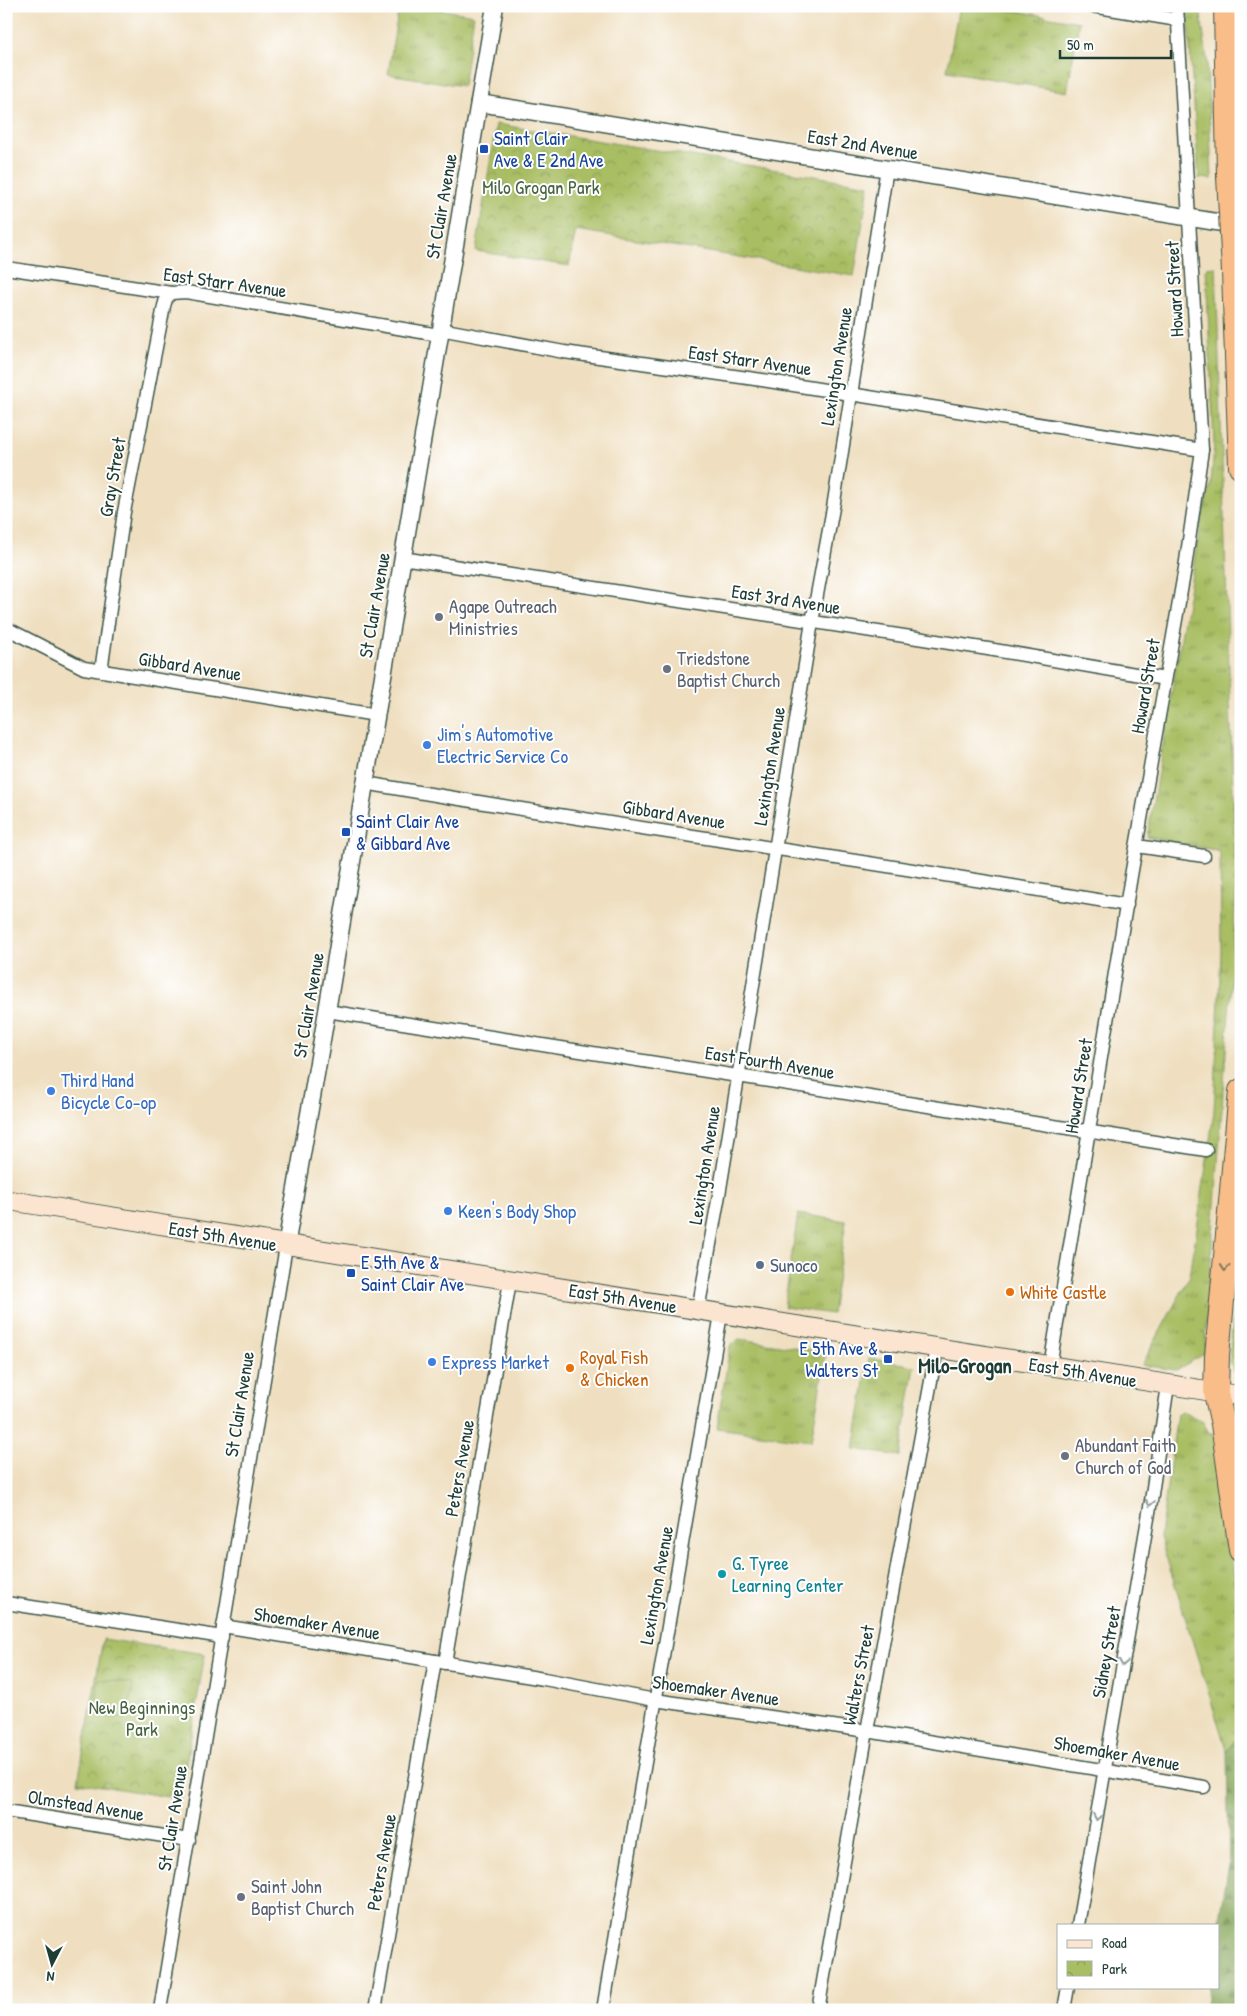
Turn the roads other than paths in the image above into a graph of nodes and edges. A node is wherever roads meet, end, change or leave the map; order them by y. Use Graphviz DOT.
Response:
graph roads {
  1 [pos="1092,6"];
  2 [pos="1177,6"];
  3 [pos="1213,6"];
  4 [pos="1226,6"];
  5 [pos="492,7"];
  6 [pos="1178,20"];
  7 [pos="1226,88"];
  8 [pos="479,103"];
  9 [pos="887,168"];
  10 [pos="1189,218"];
  11 [pos="1241,226"];
  12 [pos="6,268"];
  13 [pos="171,294"];
  14 [pos="440,332"];
  15 [pos="850,394"];
  16 [pos="1202,450"];
  17 [pos="1241,467"];
  18 [pos="402,558"];
  19 [pos="812,622"];
  20 [pos="6,628"];
  21 [pos="101,671"];
  22 [pos="1164,679"];
  23 [pos="376,715"];
  24 [pos="365,783"];
  25 [pos="1137,846"];
  26 [pos="774,848"];
  27 [pos="1204,856"];
  28 [pos="1127,905"];
  29 [pos="327,1011"];
  30 [pos="737,1076"];
  31 [pos="1241,1091"];
  32 [pos="1090,1131"];
  33 [pos="1206,1150"];
  34 [pos="6,1200"];
  35 [pos="286,1246"];
  36 [pos="510,1281"];
  37 [pos="698,1310"];
  38 [pos="721,1314"];
  39 [pos="937,1348"];
  40 [pos="1050,1366"];
  41 [pos="1168,1386"];
  42 [pos="1216,1392"];
  43 [pos="1241,1396"];
  44 [pos="1241,1550"];
  45 [pos="6,1603"];
  46 [pos="222,1632"];
  47 [pos="440,1662"];
  48 [pos="655,1700"];
  49 [pos="867,1730"];
  50 [pos="1105,1769"];
  51 [pos="1204,1787"];
  52 [pos="6,1812"];
  53 [pos="189,1840"];
  54 [pos="1078,1924"];
  55 [pos="1068,1988"];
  56 [pos="160,2010"];
  57 [pos="375,2010"];
  58 [pos="603,2010"];
  59 [pos="818,2010"];
  60 [pos="1064,2010"];
  1 -- 6 [label="street"];
  2 -- 6 [label="street, Howard Street"];
  3 -- 7 [label="highway"];
  4 -- 7 [label="highway"];
  5 -- 8 [label="street, St Clair Avenue"];
  6 -- 10 [label="street, Howard Street"];
  7 -- 17 [label="highway, bridge"];
  8 -- 9 [label="street, East 2nd Avenue"];
  8 -- 14 [label="street, St Clair Avenue"];
  9 -- 10 [label="street, East 2nd Avenue"];
  9 -- 15 [label="street, Lexington Avenue"];
  10 -- 11 [label="street, East 2nd Avenue"];
  10 -- 16 [label="street, Howard Street"];
  12 -- 13 [label="street, East Starr Avenue"];
  13 -- 14 [label="street, East Starr Avenue"];
  13 -- 21 [label="street, Gray Street"];
  14 -- 15 [label="street, East Starr Avenue"];
  14 -- 18 [label="street, St Clair Avenue"];
  15 -- 16 [label="street, East Starr Avenue"];
  15 -- 19 [label="street, Lexington Avenue"];
  16 -- 22 [label="street, Howard Street"];
  18 -- 19 [label="street, East 3rd Avenue"];
  18 -- 23 [label="street, St Clair Avenue"];
  19 -- 22 [label="street, East 3rd Avenue"];
  19 -- 26 [label="street, Lexington Avenue"];
  20 -- 21 [label="street, Gibbard Avenue"];
  21 -- 23 [label="street, Gibbard Avenue"];
  22 -- 25 [label="street, Howard Street"];
  23 -- 24 [label="street, St Clair Avenue"];
  24 -- 26 [label="street, Gibbard Avenue"];
  24 -- 29 [label="street, St Clair Avenue"];
  25 -- 27 [label="street"];
  25 -- 28 [label="street, Howard Street"];
  26 -- 28 [label="street, Gibbard Avenue"];
  26 -- 30 [label="street, Lexington Avenue"];
  28 -- 32 [label="street, Howard Street"];
  29 -- 30 [label="street, East Fourth Avenue"];
  29 -- 35 [label="street, St Clair Avenue"];
  30 -- 32 [label="street, East Fourth Avenue"];
  30 -- 37 [label="street, Lexington Avenue"];
  31 -- 42 [label="highway, one-way"];
  32 -- 33 [label="street, East Fourth Avenue"];
  32 -- 40 [label="street, Howard Street"];
  34 -- 35 [label="main road, East 5th Avenue"];
  35 -- 36 [label="main road, East 5th Avenue"];
  35 -- 46 [label="street, St Clair Avenue"];
  36 -- 37 [label="main road, East 5th Avenue"];
  36 -- 47 [label="street, Peters Avenue"];
  37 -- 38 [label="main road, East 5th Avenue"];
  38 -- 39 [label="main road, East 5th Avenue"];
  38 -- 48 [label="street, Lexington Avenue"];
  39 -- 40 [label="main road, East 5th Avenue"];
  39 -- 49 [label="street, Walters Street"];
  40 -- 41 [label="main road, East 5th Avenue"];
  41 -- 42 [label="main road, East 5th Avenue"];
  41 -- 50 [label="street, Sidney Street, one-way"];
  42 -- 43 [label="main road, East 5th Avenue"];
  42 -- 44 [label="highway"];
  45 -- 46 [label="street, Shoemaker Avenue"];
  46 -- 47 [label="street, Shoemaker Avenue"];
  46 -- 53 [label="street, St Clair Avenue"];
  47 -- 48 [label="street, Shoemaker Avenue"];
  47 -- 57 [label="street, Peters Avenue"];
  48 -- 49 [label="street, Shoemaker Avenue"];
  48 -- 58 [label="street, Lexington Avenue"];
  49 -- 50 [label="street, Shoemaker Avenue"];
  49 -- 59 [label="street, Walters Street"];
  50 -- 51 [label="street, Shoemaker Avenue"];
  50 -- 54 [label="street, Sidney Street, one-way"];
  52 -- 53 [label="street, Olmstead Avenue"];
  53 -- 56 [label="street, St Clair Avenue"];
  55 -- 60 [label="street"];
}
